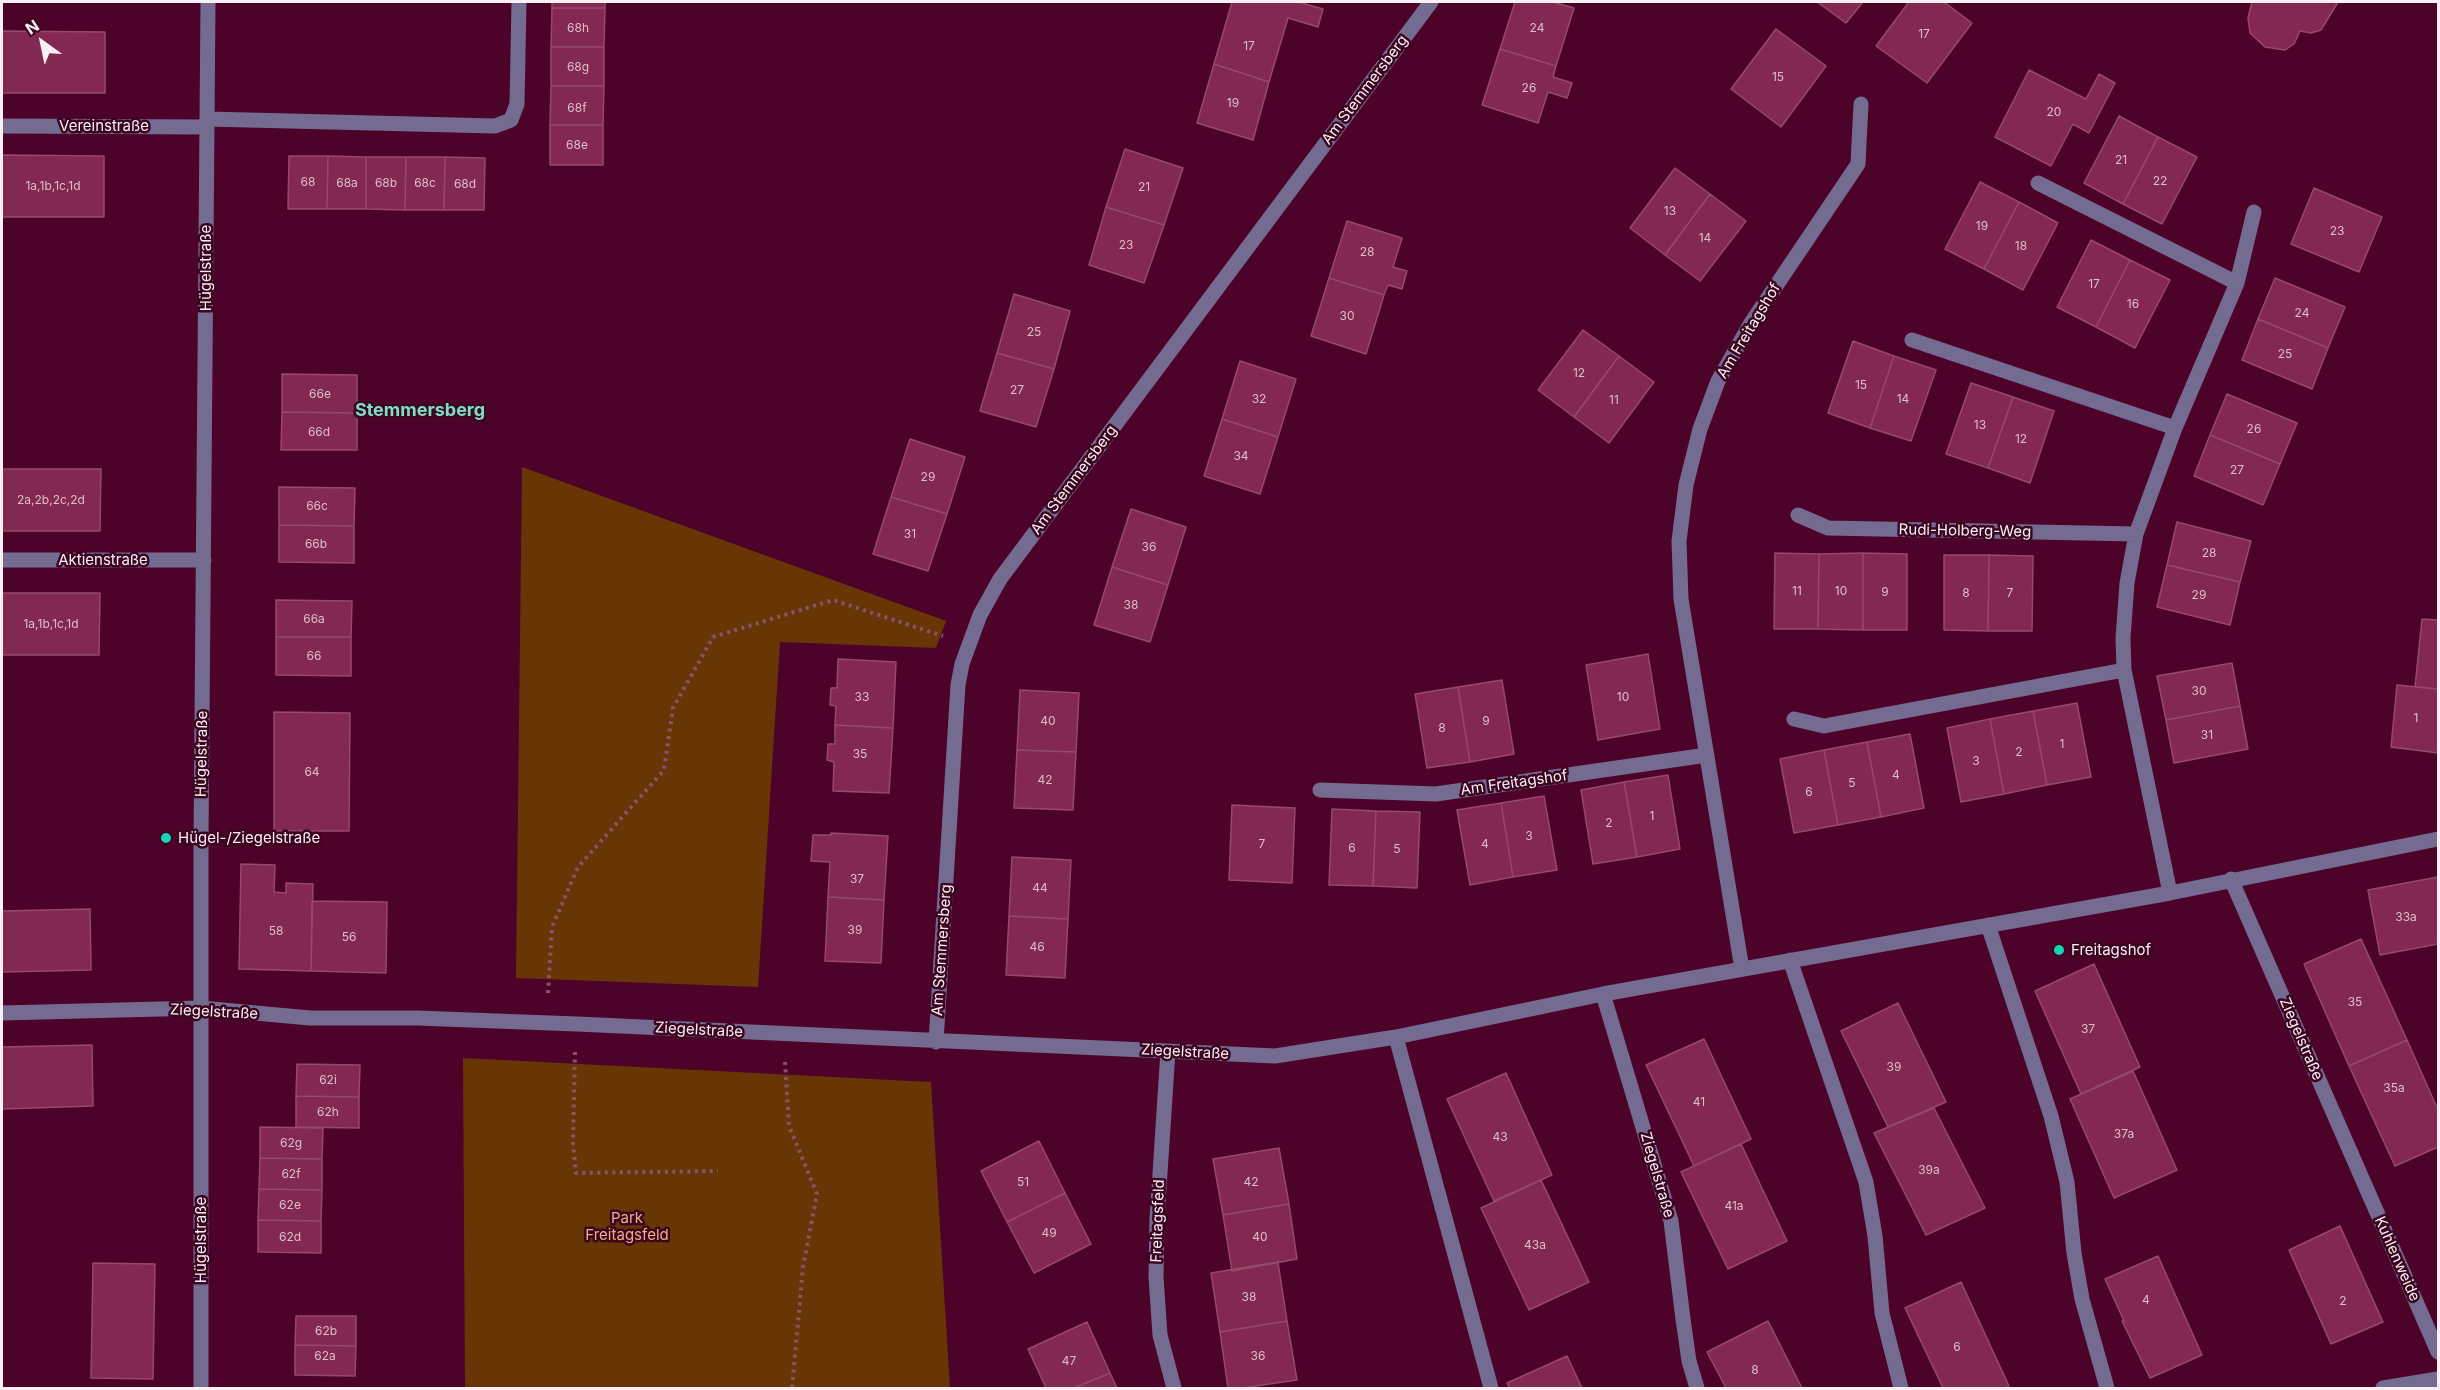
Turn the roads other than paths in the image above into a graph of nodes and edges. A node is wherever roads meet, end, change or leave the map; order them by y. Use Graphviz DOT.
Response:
graph roads {
  1 [pos="208,2"];
  2 [pos="519,2"];
  3 [pos="1431,2"];
  4 [pos="1861,104"];
  5 [pos="207,123"];
  6 [pos="2,126"];
  7 [pos="2038,183"];
  8 [pos="2254,212"];
  9 [pos="2237,283"];
  10 [pos="1912,340"];
  11 [pos="2175,428"];
  12 [pos="1798,515"];
  13 [pos="2136,534"];
  14 [pos="2,560"];
  15 [pos="204,560"];
  16 [pos="2124,670"];
  17 [pos="1794,719"];
  18 [pos="1707,755"];
  19 [pos="1320,790"];
  20 [pos="2439,839"];
  21 [pos="2231,879"];
  22 [pos="2170,892"];
  23 [pos="1988,925"];
  24 [pos="1790,960"];
  25 [pos="1742,969"];
  26 [pos="1603,994"];
  27 [pos="201,1008"];
  28 [pos="2,1013"];
  29 [pos="1396,1036"];
  30 [pos="936,1042"];
  31 [pos="1168,1051"];
  32 [pos="2370,1199"];
  33 [pos="2439,1352"];
  34 [pos="2439,1378"];
  35 [pos="1491,1388"];
  36 [pos="201,1389"];
  37 [pos="1174,1389"];
  38 [pos="1697,1389"];
  39 [pos="1900,1389"];
  40 [pos="2107,1389"];
  41 [pos="2383,1389"];
  1 -- 5 [label="street, Hügelstraße"];
  2 -- 5 [label="street"];
  3 -- 30 [label="street, Am Stemmersberg"];
  4 -- 18 [label="street, Am Freitagshof"];
  5 -- 6 [label="street, Vereinstraße"];
  5 -- 15 [label="street, Hügelstraße"];
  7 -- 9 [label="street"];
  8 -- 9 [label="street"];
  9 -- 11 [label="street"];
  10 -- 11 [label="street"];
  11 -- 13 [label="street"];
  12 -- 13 [label="street, Rudi-Holberg-Weg"];
  13 -- 16 [label="street"];
  14 -- 15 [label="street, Aktienstraße"];
  15 -- 27 [label="street, Hügelstraße"];
  16 -- 17 [label="street"];
  16 -- 22 [label="street"];
  18 -- 19 [label="street, Am Freitagshof"];
  18 -- 25 [label="street, Am Freitagshof"];
  20 -- 21 [label="street, Ziegelstraße"];
  21 -- 22 [label="street, Ziegelstraße"];
  21 -- 32 [label="street, Ziegelstraße"];
  22 -- 23 [label="street, Ziegelstraße"];
  23 -- 24 [label="street, Ziegelstraße"];
  23 -- 40 [label="street"];
  24 -- 25 [label="street, Ziegelstraße"];
  24 -- 39 [label="street"];
  25 -- 26 [label="street, Ziegelstraße"];
  26 -- 29 [label="street, Ziegelstraße"];
  26 -- 38 [label="street, Ziegelstraße"];
  27 -- 28 [label="street, Ziegelstraße"];
  27 -- 30 [label="street, Ziegelstraße"];
  27 -- 36 [label="street, Hügelstraße"];
  29 -- 31 [label="street, Ziegelstraße"];
  29 -- 35 [label="street"];
  30 -- 31 [label="street, Ziegelstraße"];
  31 -- 37 [label="street, Freitagsfeld"];
  32 -- 33 [label="street, Kuhlenweide"];
  34 -- 41 [label="street"];
}
